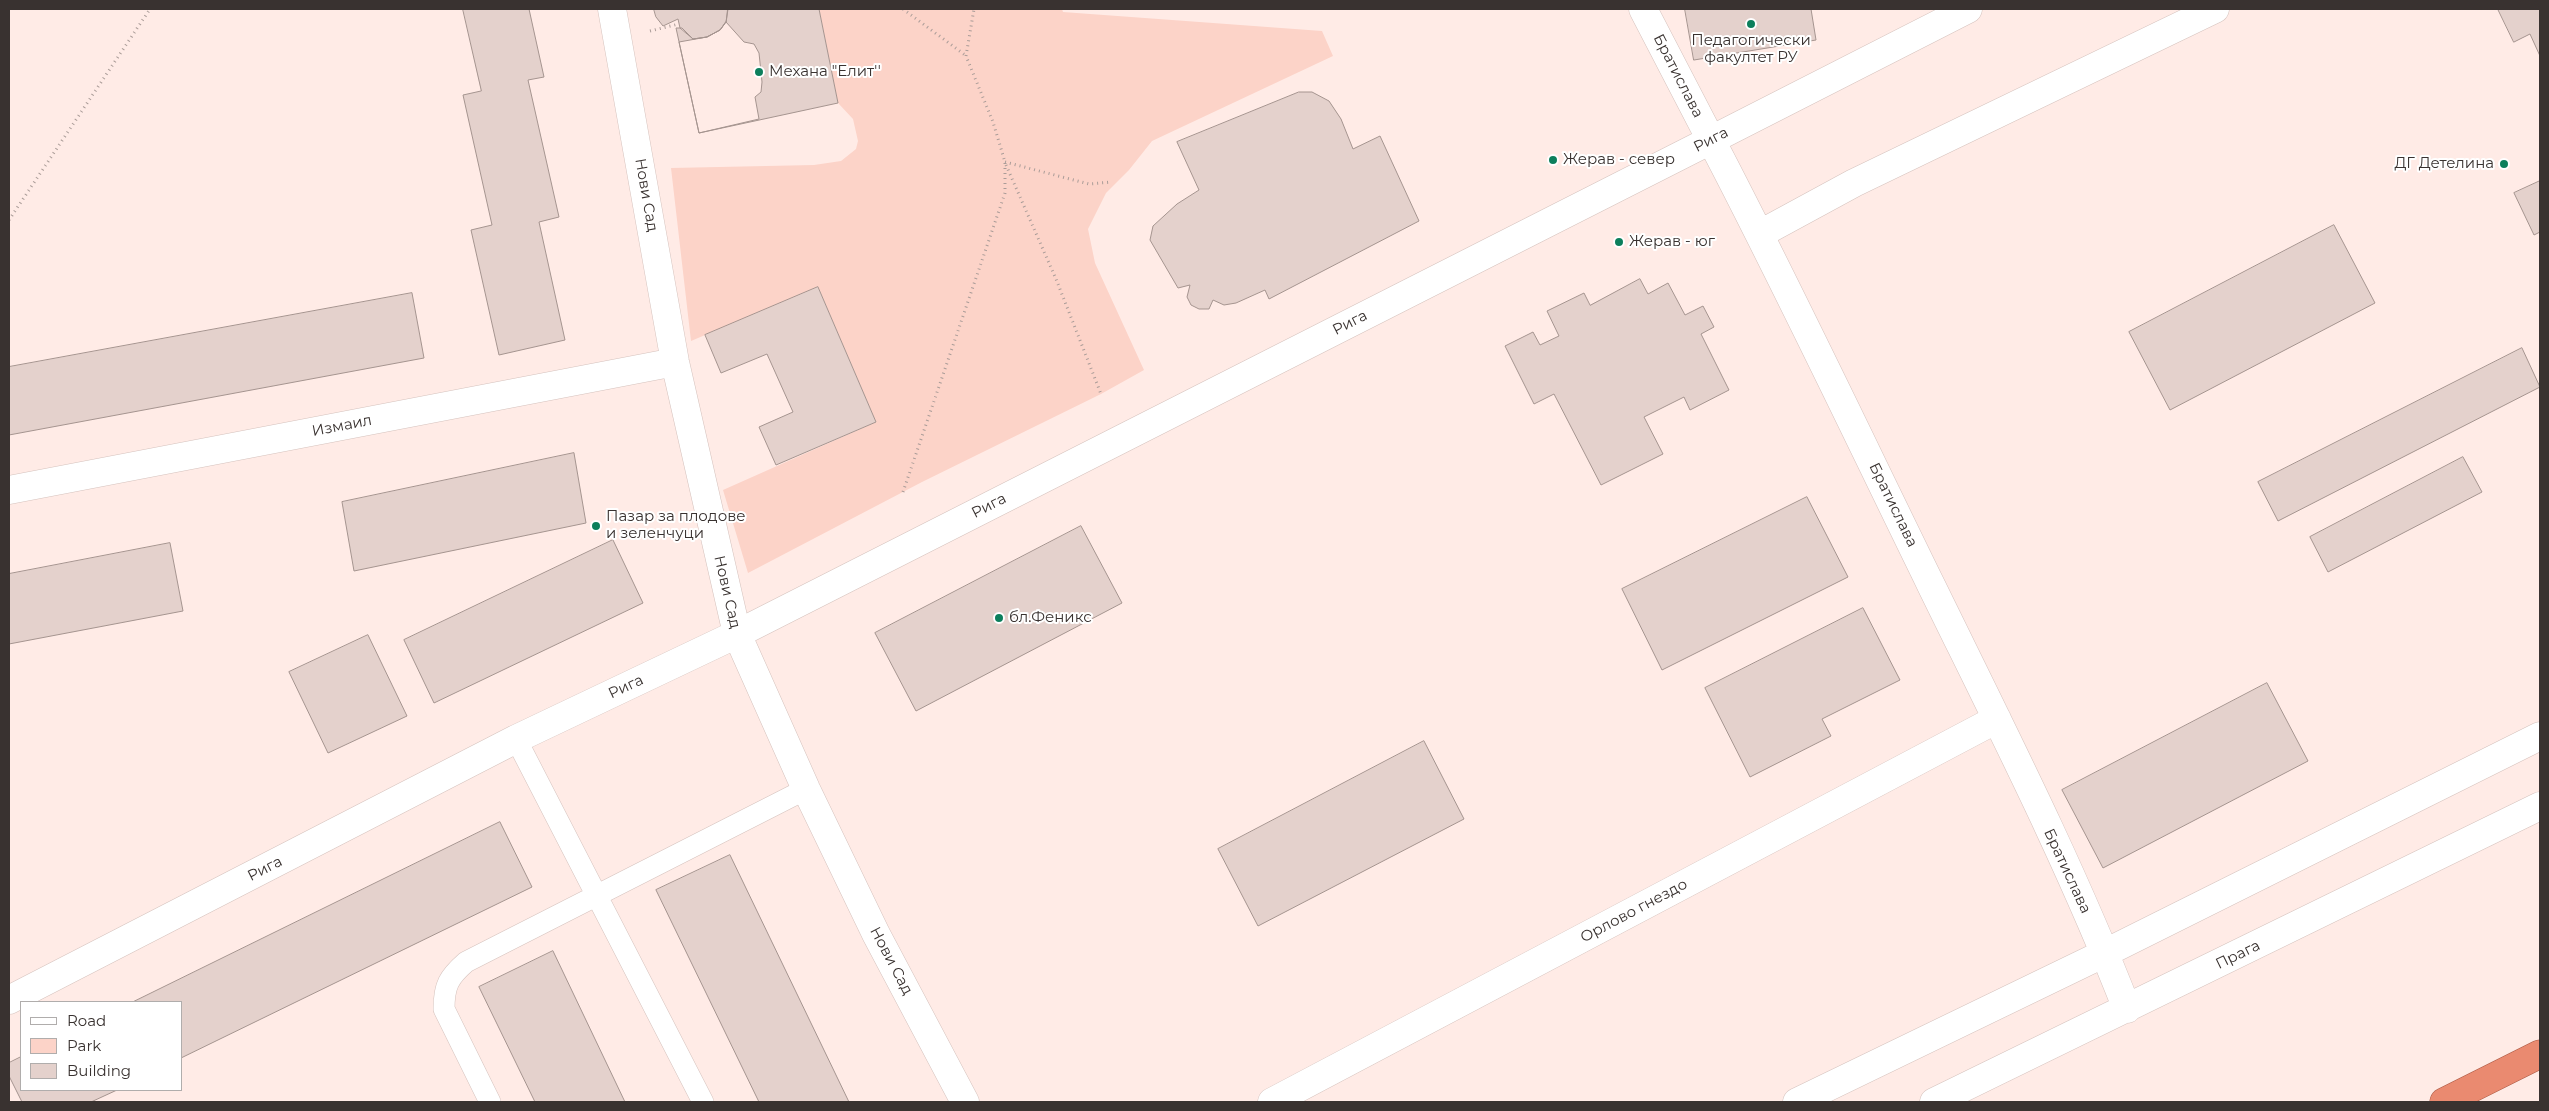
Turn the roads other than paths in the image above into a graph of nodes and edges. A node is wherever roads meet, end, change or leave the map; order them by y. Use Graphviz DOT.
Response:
graph roads {
  1 [pos="612,9"];
  2 [pos="1643,9"];
  3 [pos="1968,9"];
  4 [pos="2215,9"];
  5 [pos="1710,140"];
  6 [pos="1760,234"];
  7 [pos="675,362"];
  8 [pos="9,490"];
  9 [pos="737,634"];
  10 [pos="1997,719"];
  11 [pos="2540,736"];
  12 [pos="516,739"];
  13 [pos="806,789"];
  14 [pos="2540,806"];
  15 [pos="595,896"];
  16 [pos="2105,953"];
  17 [pos="9,1000"];
  18 [pos="2127,1009"];
  19 [pos="2540,1054"];
  20 [pos="490,1102"];
  21 [pos="703,1102"];
  22 [pos="965,1102"];
  23 [pos="1272,1102"];
  24 [pos="1797,1102"];
  25 [pos="1934,1102"];
  26 [pos="2444,1102"];
  1 -- 7 [label="street, Нови Сад"];
  2 -- 5 [label="street, Братислава"];
  3 -- 5 [label="street, Рига"];
  4 -- 6 [label="street"];
  5 -- 6 [label="street, Братислава"];
  5 -- 9 [label="street, Рига"];
  6 -- 10 [label="street, Братислава"];
  7 -- 8 [label="street, Измаил"];
  7 -- 9 [label="street, Нови Сад"];
  9 -- 12 [label="street, Рига"];
  9 -- 13 [label="street, Нови Сад"];
  10 -- 16 [label="street, Братислава"];
  10 -- 23 [label="street, Орлово гнездо"];
  11 -- 16 [label="street"];
  12 -- 15 [label="lane"];
  12 -- 17 [label="street, Рига"];
  13 -- 15 [label="lane"];
  13 -- 22 [label="street, Нови Сад"];
  14 -- 18 [label="street, Прага"];
  15 -- 20 [label="lane"];
  15 -- 21 [label="lane"];
  16 -- 18 [label="street, Братислава"];
  16 -- 24 [label="street"];
  18 -- 25 [label="street, Прага"];
  19 -- 26 [label="highway"];
}
